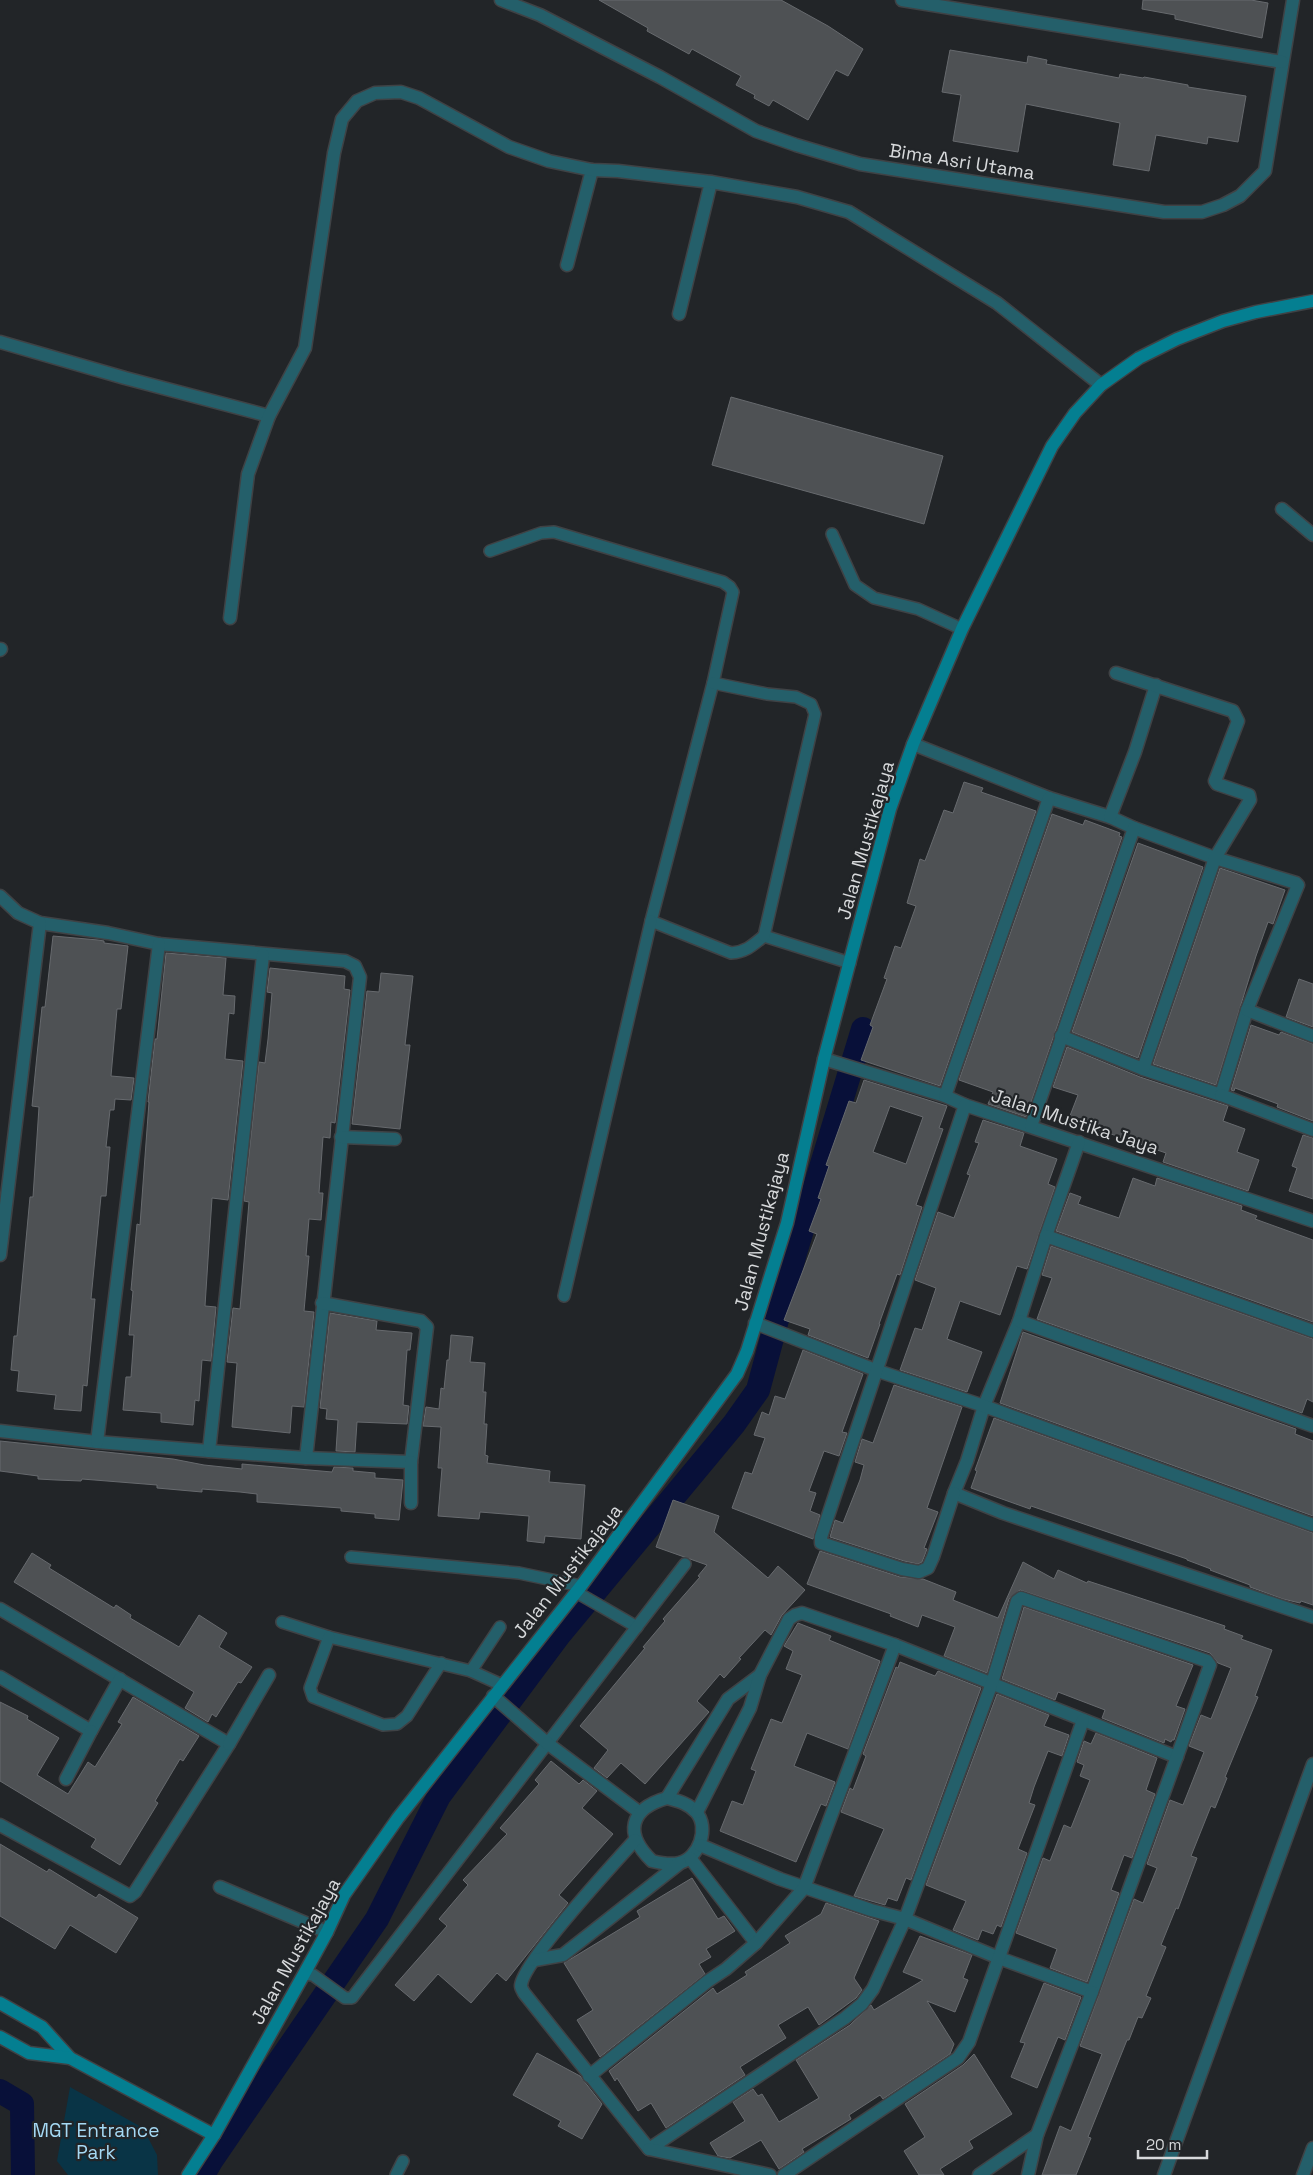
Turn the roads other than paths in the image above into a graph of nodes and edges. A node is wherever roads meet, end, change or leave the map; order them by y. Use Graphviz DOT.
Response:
graph roads {
  1 [pos="501,0"];
  2 [pos="902,0"];
  3 [pos="1293,0"];
  4 [pos="1282,62"];
  5 [pos="592,170"];
  6 [pos="712,182"];
  7 [pos="567,265"];
  8 [pos="1313,301"];
  9 [pos="679,314"];
  10 [pos="0,342"];
  11 [pos="1101,385"];
  12 [pos="269,416"];
  13 [pos="1282,508"];
  14 [pos="832,534"];
  15 [pos="1313,535"];
  16 [pos="490,551"];
  17 [pos="230,618"];
  18 [pos="962,629"];
  19 [pos="1116,673"];
  20 [pos="713,683"];
  21 [pos="1156,685"];
  22 [pos="913,744"];
  23 [pos="1049,798"];
  24 [pos="1110,817"];
  25 [pos="1134,828"];
  26 [pos="1216,858"];
  27 [pos="0,896"];
  28 [pos="651,921"];
  29 [pos="40,923"];
  30 [pos="764,936"];
  31 [pos="159,944"];
  32 [pos="263,954"];
  33 [pos="850,963"];
  34 [pos="1247,1010"];
  35 [pos="1061,1036"];
  36 [pos="1313,1036"];
  37 [pos="824,1058"];
  38 [pos="1143,1069"];
  39 [pos="1220,1095"];
  40 [pos="945,1096"];
  41 [pos="965,1105"];
  42 [pos="1031,1126"];
  43 [pos="1313,1130"];
  44 [pos="341,1137"];
  45 [pos="395,1139"];
  46 [pos="1079,1142"];
  47 [pos="1313,1221"];
  48 [pos="1046,1236"];
  49 [pos="0,1255"];
  50 [pos="564,1296"];
  51 [pos="322,1303"];
  52 [pos="1019,1321"];
  53 [pos="755,1323"];
  54 [pos="1313,1331"];
  55 [pos="878,1371"];
  56 [pos="984,1406"];
  57 [pos="1313,1426"];
  58 [pos="0,1431"];
  59 [pos="97,1442"];
  60 [pos="209,1451"];
  61 [pos="306,1458"];
  62 [pos="410,1462"];
  63 [pos="954,1493"];
  64 [pos="411,1503"];
  65 [pos="1313,1525"];
  66 [pos="352,1557"];
  67 [pos="685,1564"];
  68 [pos="579,1589"];
  69 [pos="0,1609"];
  70 [pos="1313,1617"];
  71 [pos="282,1622"];
  72 [pos="500,1627"];
  73 [pos="637,1627"];
  74 [pos="329,1637"];
  75 [pos="895,1645"];
  76 [pos="441,1664"];
  77 [pos="471,1671"];
  78 [pos="269,1675"];
  79 [pos="760,1675"];
  80 [pos="0,1678"];
  81 [pos="120,1679"];
  82 [pos="992,1683"];
  83 [pos="502,1685"];
  84 [pos="493,1696"];
  85 [pos="1083,1720"];
  86 [pos="91,1731"];
  87 [pos="546,1743"];
  88 [pos="230,1744"];
  89 [pos="1177,1757"];
  90 [pos="1313,1764"];
  91 [pos="66,1779"];
  92 [pos="668,1798"];
  93 [pos="639,1812"];
  94 [pos="696,1812"];
  95 [pos="0,1825"];
  96 [pos="635,1840"];
  97 [pos="700,1845"];
  98 [pos="685,1861"];
  99 [pos="220,1887"];
  100 [pos="804,1888"];
  101 [pos="905,1919"];
  102 [pos="327,1932"];
  103 [pos="756,1943"];
  104 [pos="999,1958"];
  105 [pos="535,1960"];
  106 [pos="304,1974"];
  107 [pos="1092,1992"];
  108 [pos="0,2003"];
  109 [pos="0,2036"];
  110 [pos="70,2058"];
  111 [pos="589,2076"];
  112 [pos="214,2135"];
  113 [pos="1037,2135"];
  114 [pos="1313,2148"];
  115 [pos="649,2149"];
  116 [pos="403,2161"];
  117 [pos="1307,2171"];
  118 [pos="188,2175"];
  119 [pos="396,2175"];
  120 [pos="770,2175"];
  121 [pos="784,2175"];
  122 [pos="979,2175"];
  123 [pos="1028,2175"];
  124 [pos="1164,2175"];
  1 -- 4 [label="street, Bima Asri Utama"];
  2 -- 4 [label="street"];
  3 -- 4 [label="street, Bima Asri Utama"];
  5 -- 6 [label="street"];
  5 -- 7 [label="street"];
  5 -- 12 [label="street"];
  6 -- 9 [label="street"];
  6 -- 11 [label="street"];
  8 -- 11 [label="main road, Jalan Mustikajaya"];
  10 -- 12 [label="street"];
  11 -- 18 [label="main road, Jalan Mustikajaya"];
  12 -- 17 [label="street"];
  13 -- 15 [label="street"];
  14 -- 18 [label="lane"];
  16 -- 20 [label="lane"];
  18 -- 22 [label="main road, Jalan Mustikajaya"];
  19 -- 21 [label="street"];
  20 -- 28 [label="lane"];
  20 -- 30 [label="lane"];
  21 -- 24 [label="street"];
  21 -- 26 [label="street"];
  22 -- 23 [label="street"];
  22 -- 33 [label="main road, Jalan Mustikajaya"];
  23 -- 24 [label="street"];
  23 -- 40 [label="street"];
  24 -- 25 [label="street"];
  25 -- 26 [label="street"];
  25 -- 35 [label="street"];
  26 -- 34 [label="street"];
  26 -- 38 [label="street"];
  27 -- 29 [label="street"];
  28 -- 30 [label="lane"];
  28 -- 50 [label="lane"];
  29 -- 31 [label="street"];
  29 -- 49 [label="street"];
  30 -- 33 [label="lane"];
  31 -- 32 [label="street"];
  31 -- 59 [label="street"];
  32 -- 44 [label="street"];
  32 -- 60 [label="street"];
  33 -- 37 [label="main road, Jalan Mustikajaya"];
  34 -- 36 [label="street"];
  34 -- 39 [label="street"];
  35 -- 38 [label="street"];
  35 -- 42 [label="street"];
  37 -- 40 [label="street, Jalan Mustika Jaya"];
  37 -- 53 [label="main road, Jalan Mustikajaya"];
  38 -- 39 [label="street"];
  39 -- 43 [label="street"];
  40 -- 41 [label="street, Jalan Mustika Jaya"];
  41 -- 42 [label="street, Jalan Mustika Jaya"];
  41 -- 55 [label="street"];
  42 -- 46 [label="street, Jalan Mustika Jaya"];
  44 -- 45 [label="street"];
  44 -- 51 [label="street"];
  46 -- 47 [label="street, Jalan Mustika Jaya"];
  46 -- 48 [label="street"];
  48 -- 52 [label="street"];
  48 -- 54 [label="street"];
  51 -- 61 [label="street"];
  51 -- 62 [label="street"];
  52 -- 56 [label="street"];
  52 -- 57 [label="street"];
  53 -- 55 [label="street"];
  53 -- 68 [label="main road, Jalan Mustikajaya"];
  55 -- 56 [label="street"];
  55 -- 63 [label="street"];
  56 -- 63 [label="street"];
  56 -- 65 [label="street"];
  58 -- 59 [label="street"];
  59 -- 60 [label="street"];
  60 -- 61 [label="street"];
  61 -- 62 [label="street"];
  62 -- 64 [label="street"];
  63 -- 70 [label="street"];
  66 -- 68 [label="lane"];
  67 -- 73 [label="lane"];
  68 -- 73 [label="lane"];
  68 -- 83 [label="main road, Jalan Mustikajaya"];
  69 -- 81 [label="street"];
  71 -- 74 [label="lane"];
  72 -- 77 [label="lane"];
  73 -- 87 [label="lane"];
  74 -- 76 [label="lane"];
  74 -- 76 [label="lane"];
  75 -- 79 [label="street"];
  75 -- 82 [label="street"];
  75 -- 100 [label="street"];
  76 -- 77 [label="lane"];
  77 -- 83 [label="lane"];
  78 -- 88 [label="street"];
  79 -- 92 [label="street"];
  79 -- 94 [label="street"];
  80 -- 86 [label="street"];
  81 -- 86 [label="street"];
  81 -- 88 [label="street"];
  82 -- 85 [label="street"];
  82 -- 89 [label="street"];
  82 -- 101 [label="street"];
  83 -- 84 [label="main road, Jalan Mustikajaya"];
  84 -- 87 [label="street"];
  84 -- 102 [label="main road, Jalan Mustikajaya"];
  85 -- 89 [label="street"];
  85 -- 104 [label="street"];
  86 -- 91 [label="street"];
  87 -- 93 [label="street"];
  87 -- 106 [label="lane"];
  88 -- 95 [label="street"];
  89 -- 107 [label="street"];
  90 -- 124 [label="street"];
  92 -- 93 [label="street"];
  92 -- 94 [label="street"];
  93 -- 96 [label="street"];
  94 -- 97 [label="street"];
  96 -- 98 [label="street"];
  96 -- 105 [label="street"];
  97 -- 98 [label="street"];
  97 -- 100 [label="street"];
  98 -- 103 [label="street"];
  98 -- 105 [label="street"];
  99 -- 102 [label="street"];
  100 -- 101 [label="street"];
  100 -- 103 [label="street"];
  101 -- 104 [label="street"];
  101 -- 115 [label="street"];
  102 -- 106 [label="main road, Jalan Mustikajaya"];
  103 -- 111 [label="street"];
  104 -- 107 [label="street"];
  104 -- 121 [label="street"];
  105 -- 111 [label="street"];
  106 -- 112 [label="main road, Jalan Mustikajaya"];
  107 -- 113 [label="street"];
  108 -- 110 [label="main road"];
  109 -- 110 [label="main road"];
  110 -- 112 [label="main road"];
  111 -- 115 [label="street"];
  112 -- 118 [label="main road, Jalan Mustikajaya"];
  113 -- 122 [label="street"];
  113 -- 123 [label="street"];
  114 -- 117 [label="street"];
  115 -- 120 [label="street"];
  116 -- 119 [label="lane"];
}
